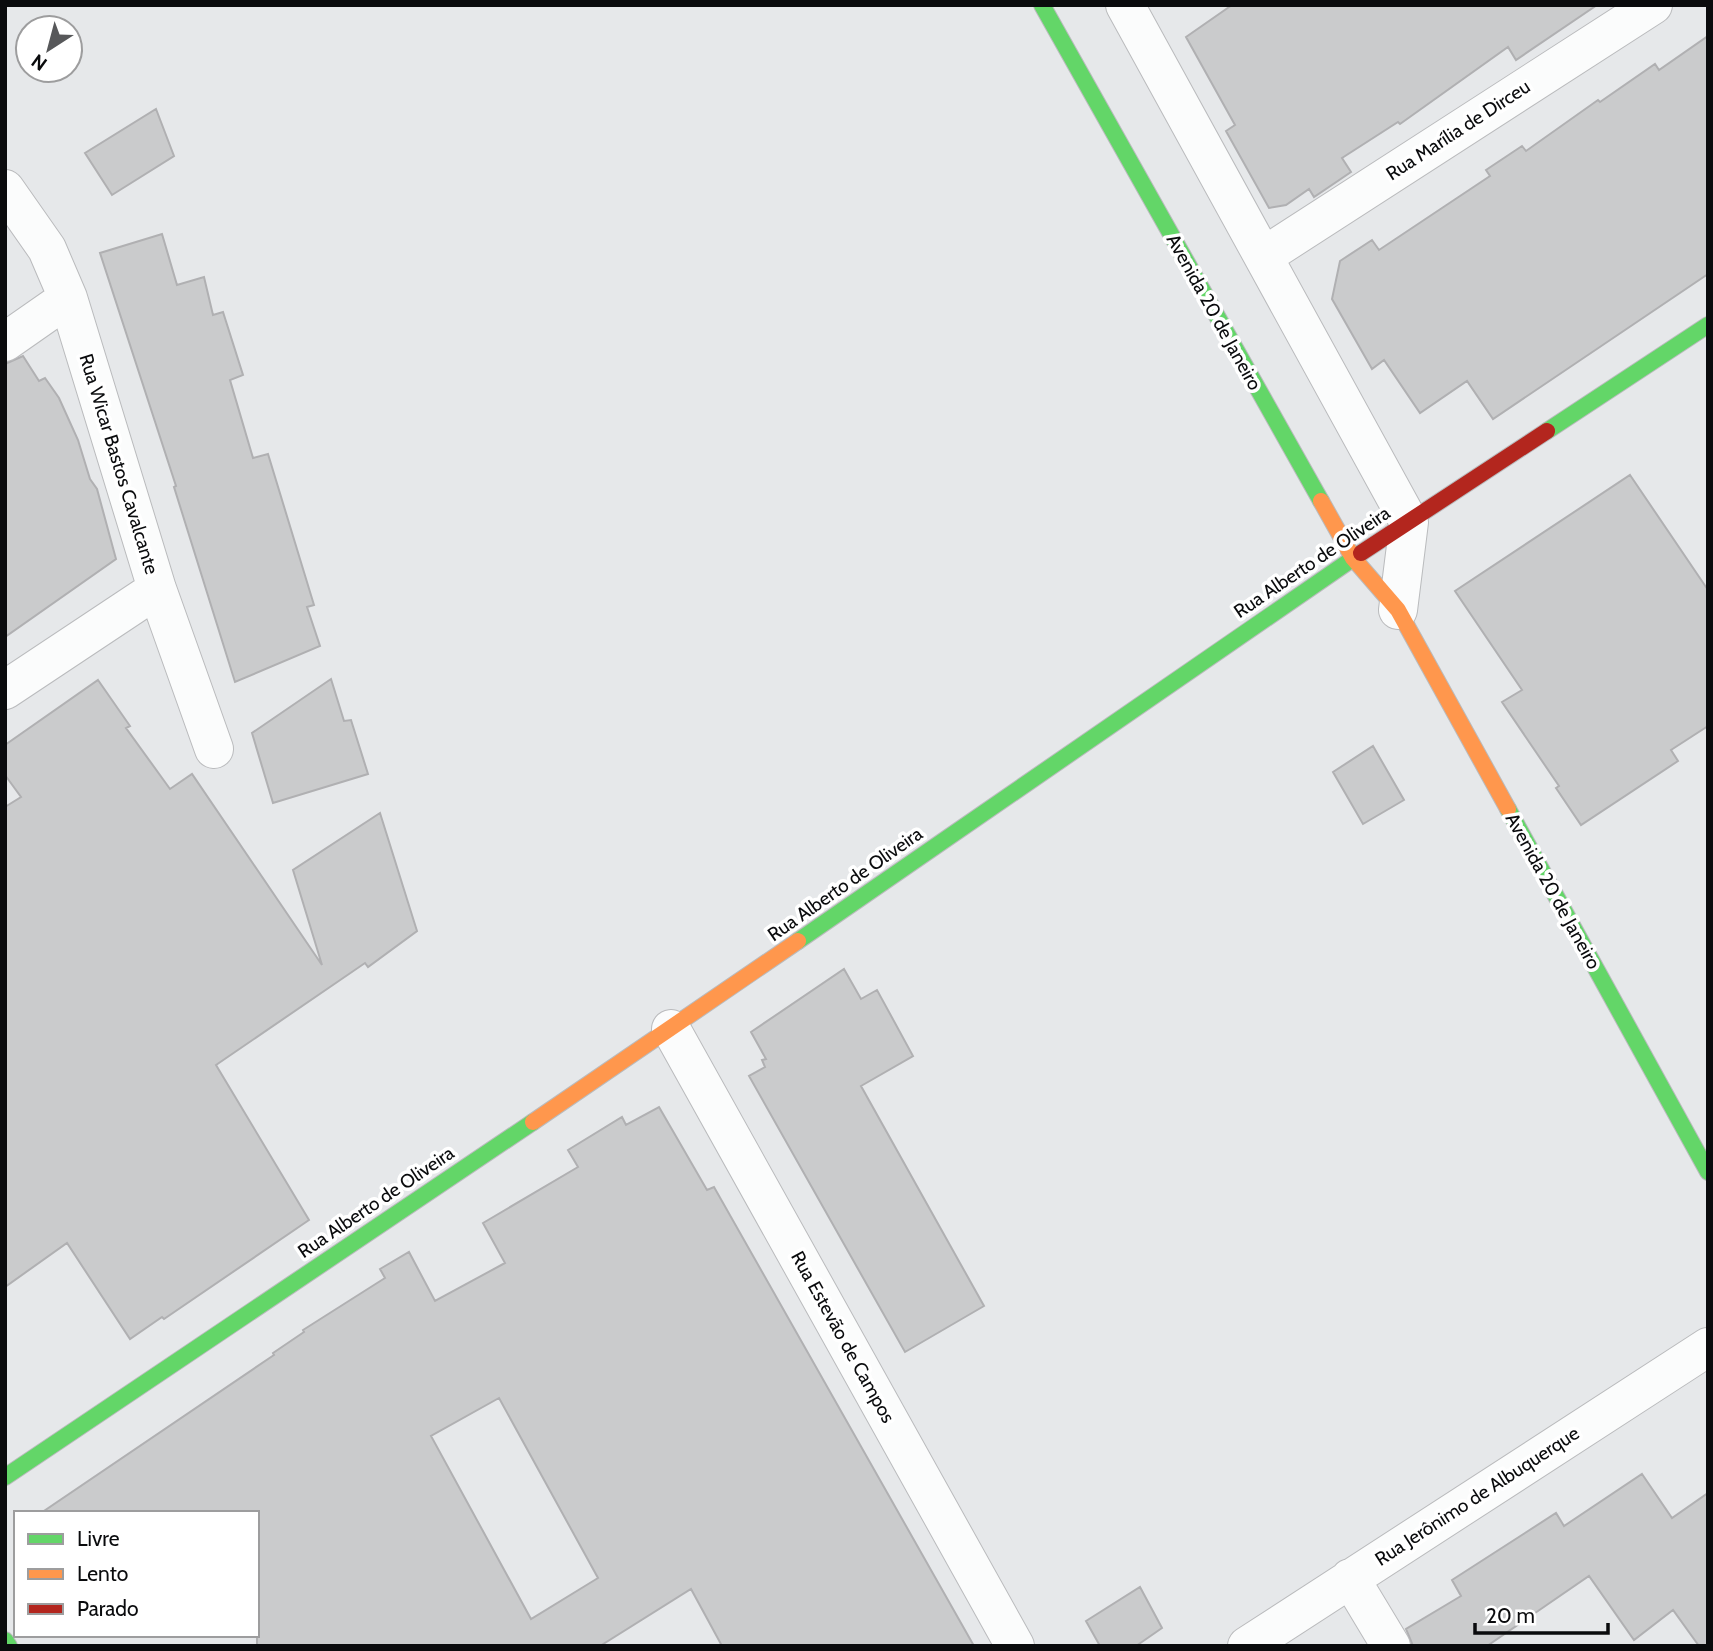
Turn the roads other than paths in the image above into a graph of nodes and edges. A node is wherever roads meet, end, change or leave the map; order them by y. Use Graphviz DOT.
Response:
graph roads {
  1 [pos="1042,5"];
  2 [pos="1653,5"];
  3 [pos="1127,6"];
  4 [pos="5,189"];
  5 [pos="1264,256"];
  6 [pos="68,298"];
  7 [pos="1708,325"];
  8 [pos="5,342"];
  9 [pos="1409,522"];
  10 [pos="1353,558"];
  11 [pos="157,589"];
  12 [pos="1398,610"];
  13 [pos="5,690"];
  14 [pos="214,749"];
  15 [pos="671,1028"];
  16 [pos="1708,1172"];
  17 [pos="1708,1347"];
  18 [pos="5,1477"];
  19 [pos="1350,1578"];
  20 [pos="5,1640"];
  21 [pos="9,1646"];
  22 [pos="1015,1646"];
  23 [pos="1247,1646"];
  24 [pos="1391,1646"];
  1 -- 10 [label="street, Avenida 20 de Janeiro"];
  2 -- 5 [label="street, Rua Marília de Dirceu"];
  3 -- 5 [label="street"];
  4 -- 6 [label="street, Rua Wicar Bastos Cavalcante"];
  5 -- 9 [label="street"];
  6 -- 8 [label="street"];
  6 -- 11 [label="street, Rua Wicar Bastos Cavalcante"];
  7 -- 9 [label="street, Rua Alberto de Oliveira"];
  9 -- 10 [label="street, Rua Alberto de Oliveira"];
  9 -- 12 [label="street"];
  10 -- 12 [label="street, Avenida 20 de Janeiro"];
  10 -- 15 [label="street, Rua Alberto de Oliveira"];
  11 -- 13 [label="street"];
  11 -- 14 [label="street, Rua Wicar Bastos Cavalcante"];
  12 -- 16 [label="street, Avenida 20 de Janeiro"];
  15 -- 18 [label="street, Rua Alberto de Oliveira"];
  15 -- 22 [label="street, Rua Estevão de Campos"];
  17 -- 19 [label="street, Rua Jerônimo de Albuquerque"];
  19 -- 23 [label="street, Rua Jerônimo de Albuquerque"];
  19 -- 24 [label="street"];
  20 -- 21 [label="street"];
}
